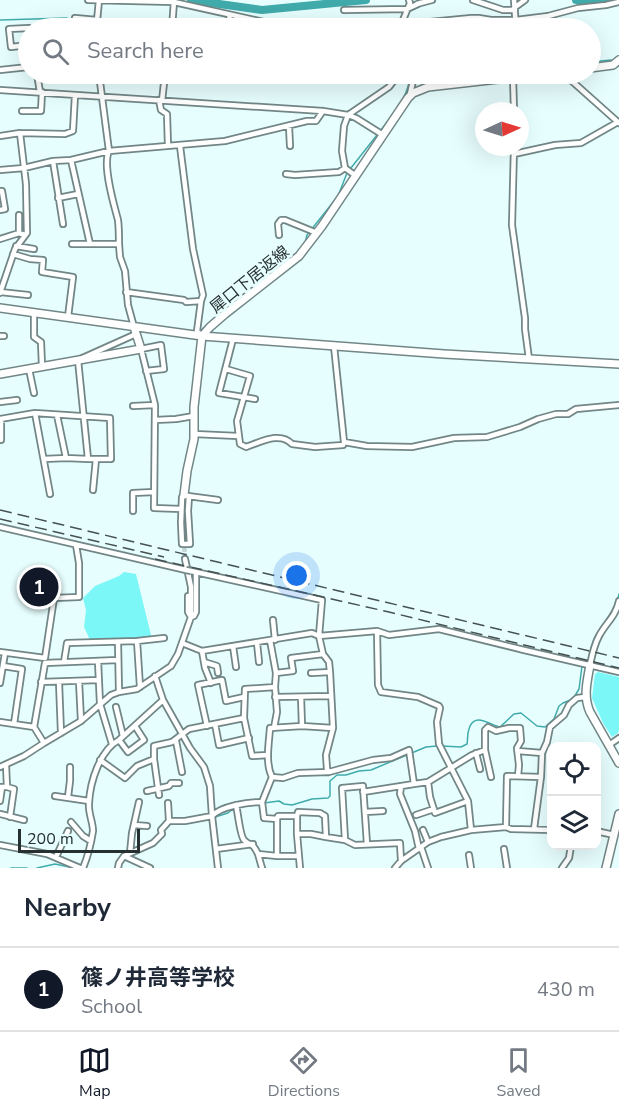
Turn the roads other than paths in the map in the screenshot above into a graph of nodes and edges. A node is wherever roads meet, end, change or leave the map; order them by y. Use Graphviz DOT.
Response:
graph roads {
  1 [pos="88,0"];
  2 [pos="99,0"];
  3 [pos="432,0"];
  4 [pos="473,0"];
  5 [pos="514,0"];
  6 [pos="525,0"];
  7 [pos="175,1"];
  8 [pos="410,1"];
  9 [pos="619,2"];
  10 [pos="420,3"];
  11 [pos="407,9"];
  12 [pos="514,9"];
  13 [pos="344,10"];
  14 [pos="230,15"];
  15 [pos="97,18"];
  16 [pos="172,18"];
  17 [pos="229,18"];
  18 [pos="244,18"];
  19 [pos="404,18"];
  20 [pos="516,18"];
  21 [pos="532,18"];
  22 [pos="18,29"];
  23 [pos="18,46"];
  24 [pos="618,63"];
  25 [pos="601,65"];
  26 [pos="18,68"];
  27 [pos="0,70"];
  28 [pos="39,84"];
  29 [pos="100,84"];
  30 [pos="164,84"];
  31 [pos="391,84"];
  32 [pos="412,84"];
  33 [pos="452,84"];
  34 [pos="516,84"];
  35 [pos="575,84"];
  36 [pos="0,90"];
  37 [pos="41,92"];
  38 [pos="75,95"];
  39 [pos="101,96"];
  40 [pos="410,96"];
  41 [pos="161,101"];
  42 [pos="515,102"];
  43 [pos="22,111"];
  44 [pos="324,111"];
  45 [pos="348,114"];
  46 [pos="619,122"];
  47 [pos="289,126"];
  48 [pos="20,133"];
  49 [pos="383,135"];
  50 [pos="0,136"];
  51 [pos="168,146"];
  52 [pos="180,146"];
  53 [pos="290,146"];
  54 [pos="109,151"];
  55 [pos="529,151"];
  56 [pos="514,156"];
  57 [pos="71,160"];
  58 [pos="53,161"];
  59 [pos="24,168"];
  60 [pos="345,168"];
  61 [pos="0,170"];
  62 [pos="286,174"];
  63 [pos="356,176"];
  64 [pos="0,191"];
  65 [pos="78,194"];
  66 [pos="58,198"];
  67 [pos="0,210"];
  68 [pos="18,215"];
  69 [pos="63,224"];
  70 [pos="316,233"];
  71 [pos="22,234"];
  72 [pos="279,236"];
  73 [pos="0,239"];
  74 [pos="72,244"];
  75 [pos="90,244"];
  76 [pos="118,244"];
  77 [pos="16,246"];
  78 [pos="34,249"];
  79 [pos="13,254"];
  80 [pos="1,284"];
  81 [pos="0,292"];
  82 [pos="126,292"];
  83 [pos="28,295"];
  84 [pos="201,301"];
  85 [pos="0,308"];
  86 [pos="34,313"];
  87 [pos="68,318"];
  88 [pos="135,330"];
  89 [pos="201,336"];
  90 [pos="233,339"];
  91 [pos="334,346"];
  92 [pos="141,349"];
  93 [pos="78,360"];
  94 [pos="529,360"];
  95 [pos="619,364"];
  96 [pos="42,366"];
  97 [pos="29,369"];
  98 [pos="226,369"];
  99 [pos="146,371"];
  100 [pos="0,374"];
  101 [pos="34,393"];
  102 [pos="243,397"];
  103 [pos="255,399"];
  104 [pos="17,400"];
  105 [pos="0,402"];
  106 [pos="155,405"];
  107 [pos="619,405"];
  108 [pos="132,406"];
  109 [pos="35,413"];
  110 [pos="57,414"];
  111 [pos="83,416"];
  112 [pos="194,416"];
  113 [pos="0,419"];
  114 [pos="155,420"];
  115 [pos="194,434"];
  116 [pos="238,436"];
  117 [pos="1,440"];
  118 [pos="343,445"];
  119 [pos="66,458"];
  120 [pos="44,459"];
  121 [pos="88,459"];
  122 [pos="96,459"];
  123 [pos="93,490"];
  124 [pos="154,492"];
  125 [pos="50,494"];
  126 [pos="187,496"];
  127 [pos="218,500"];
  128 [pos="181,509"];
  129 [pos="133,511"];
  130 [pos="0,527"];
  131 [pos="184,541"];
  132 [pos="76,545"];
  133 [pos="185,560"];
  134 [pos="189,571"];
  135 [pos="619,601"];
  136 [pos="191,617"];
  137 [pos="273,620"];
  138 [pos="377,632"];
  139 [pos="319,636"];
  140 [pos="164,638"];
  141 [pos="273,640"];
  142 [pos="138,641"];
  143 [pos="118,642"];
  144 [pos="182,643"];
  145 [pos="257,643"];
  146 [pos="233,646"];
  147 [pos="202,651"];
  148 [pos="2,653"];
  149 [pos="323,654"];
  150 [pos="118,660"];
  151 [pos="98,661"];
  152 [pos="64,662"];
  153 [pos="204,662"];
  154 [pos="259,662"];
  155 [pos="590,665"];
  156 [pos="3,666"];
  157 [pos="236,667"];
  158 [pos="330,672"];
  159 [pos="619,672"];
  160 [pos="218,673"];
  161 [pos="276,673"];
  162 [pos="311,673"];
  163 [pos="155,676"];
  164 [pos="99,680"];
  165 [pos="79,681"];
  166 [pos="41,682"];
  167 [pos="59,682"];
  168 [pos="0,683"];
  169 [pos="211,683"];
  170 [pos="140,687"];
  171 [pos="275,687"];
  172 [pos="119,692"];
  173 [pos="330,696"];
  174 [pos="244,697"];
  175 [pos="275,697"];
  176 [pos="301,697"];
  177 [pos="585,697"];
  178 [pos="163,700"];
  179 [pos="100,704"];
  180 [pos="116,707"];
  181 [pos="244,718"];
  182 [pos="81,721"];
  183 [pos="0,722"];
  184 [pos="14,724"];
  185 [pos="215,724"];
  186 [pos="135,726"];
  187 [pos="207,726"];
  188 [pos="302,726"];
  189 [pos="34,727"];
  190 [pos="274,728"];
  191 [pos="333,728"];
  192 [pos="61,733"];
  193 [pos="183,734"];
  194 [pos="121,738"];
  195 [pos="249,738"];
  196 [pos="619,738"];
  197 [pos="176,741"];
  198 [pos="44,742"];
  199 [pos="112,744"];
  200 [pos="609,745"];
  201 [pos="485,750"];
  202 [pos="518,751"];
  203 [pos="476,753"];
  204 [pos="542,753"];
  205 [pos="268,755"];
  206 [pos="154,759"];
  207 [pos="100,760"];
  208 [pos="619,763"];
  209 [pos="6,765"];
  210 [pos="0,767"];
  211 [pos="70,767"];
  212 [pos="451,768"];
  213 [pos="480,769"];
  214 [pos="182,772"];
  215 [pos="329,772"];
  216 [pos="518,776"];
  217 [pos="272,777"];
  218 [pos="491,777"];
  219 [pos="541,777"];
  220 [pos="428,782"];
  221 [pos="179,783"];
  222 [pos="414,784"];
  223 [pos="400,786"];
  224 [pos="3,787"];
  225 [pos="147,791"];
  226 [pos="159,791"];
  227 [pos="363,792"];
  228 [pos="55,795"];
  229 [pos="68,797"];
  230 [pos="0,801"];
  231 [pos="89,801"];
  232 [pos="468,801"];
  233 [pos="139,802"];
  234 [pos="262,802"];
  235 [pos="168,803"];
  236 [pos="237,807"];
  237 [pos="434,808"];
  238 [pos="383,811"];
  239 [pos="365,812"];
  240 [pos="0,814"];
  241 [pos="619,814"];
  242 [pos="416,815"];
  243 [pos="297,816"];
  244 [pos="10,817"];
  245 [pos="212,818"];
  246 [pos="277,819"];
  247 [pos="24,820"];
  248 [pos="169,821"];
  249 [pos="71,822"];
  250 [pos="134,825"];
  251 [pos="147,826"];
  252 [pos="506,827"];
  253 [pos="534,829"];
  254 [pos="423,830"];
  255 [pos="471,830"];
  256 [pos="547,830"];
  257 [pos="68,831"];
  258 [pos="601,832"];
  259 [pos="297,834"];
  260 [pos="614,835"];
  261 [pos="326,837"];
  262 [pos="345,840"];
  263 [pos="91,841"];
  264 [pos="428,842"];
  265 [pos="253,844"];
  266 [pos="367,844"];
  267 [pos="0,845"];
  268 [pos="420,848"];
  269 [pos="216,849"];
  270 [pos="504,849"];
  271 [pos="569,850"];
  272 [pos="130,853"];
  273 [pos="258,854"];
  274 [pos="469,855"];
  275 [pos="124,856"];
  276 [pos="277,856"];
  277 [pos="298,856"];
  278 [pos="56,857"];
  279 [pos="401,861"];
  280 [pos="82,868"];
  281 [pos="118,868"];
  282 [pos="150,868"];
  283 [pos="218,868"];
  284 [pos="262,868"];
  285 [pos="300,868"];
  286 [pos="395,868"];
  287 [pos="428,868"];
  288 [pos="471,868"];
  289 [pos="507,868"];
  290 [pos="562,868"];
  291 [pos="606,868"];
  1 -- 2 [label="street"];
  2 -- 7 [label="street"];
  2 -- 15 [label="street"];
  3 -- 10 [label="street"];
  4 -- 12 [label="street"];
  5 -- 12 [label="street"];
  6 -- 12 [label="street"];
  7 -- 14 [label="street"];
  7 -- 16 [label="street"];
  8 -- 10 [label="street"];
  8 -- 11 [label="street"];
  9 -- 21 [label="street"];
  10 -- 11 [label="street"];
  11 -- 13 [label="street"];
  11 -- 19 [label="street"];
  12 -- 20 [label="street"];
  14 -- 17 [label="street"];
  14 -- 18 [label="street"];
  22 -- 23 [label="street"];
  24 -- 25 [label="street"];
  26 -- 27 [label="street"];
  28 -- 37 [label="street"];
  29 -- 39 [label="street"];
  30 -- 41 [label="street"];
  31 -- 45 [label="street"];
  32 -- 40 [label="street"];
  33 -- 40 [label="street"];
  34 -- 42 [label="street"];
  35 -- 46 [label="street"];
  36 -- 37 [label="street"];
  37 -- 38 [label="street"];
  37 -- 43 [label="street"];
  38 -- 39 [label="street"];
  38 -- 48 [label="street"];
  39 -- 41 [label="street"];
  39 -- 54 [label="street"];
  40 -- 49 [label="street, 犀口下居返線"];
  41 -- 44 [label="street"];
  41 -- 51 [label="street"];
  44 -- 45 [label="street"];
  44 -- 47 [label="street"];
  45 -- 49 [label="street"];
  45 -- 60 [label="street"];
  46 -- 55 [label="street"];
  47 -- 52 [label="street"];
  47 -- 53 [label="street"];
  48 -- 50 [label="street"];
  48 -- 59 [label="street"];
  49 -- 63 [label="street, 犀口下居返線"];
  51 -- 52 [label="street"];
  51 -- 54 [label="street"];
  52 -- 84 [label="street"];
  54 -- 57 [label="street"];
  54 -- 76 [label="street"];
  56 -- 94 [label="street"];
  57 -- 58 [label="street"];
  57 -- 65 [label="street"];
  58 -- 59 [label="street"];
  58 -- 66 [label="street"];
  59 -- 61 [label="street"];
  59 -- 71 [label="street"];
  60 -- 62 [label="street"];
  60 -- 63 [label="street"];
  63 -- 70 [label="street, 犀口下居返線"];
  64 -- 67 [label="street"];
  65 -- 66 [label="street"];
  65 -- 75 [label="street"];
  66 -- 69 [label="street"];
  68 -- 71 [label="street"];
  70 -- 72 [label="street"];
  70 -- 89 [label="street, 犀口下居返線"];
  71 -- 73 [label="street"];
  71 -- 77 [label="street"];
  74 -- 75 [label="street"];
  75 -- 76 [label="street"];
  76 -- 82 [label="street"];
  77 -- 78 [label="street"];
  77 -- 79 [label="street"];
  79 -- 80 [label="street"];
  79 -- 87 [label="street"];
  80 -- 81 [label="street"];
  81 -- 83 [label="street"];
  82 -- 84 [label="street"];
  82 -- 88 [label="street"];
  84 -- 89 [label="street"];
  85 -- 86 [label="street"];
  86 -- 87 [label="street"];
  86 -- 96 [label="street"];
  87 -- 88 [label="street"];
  88 -- 89 [label="street"];
  88 -- 92 [label="street"];
  88 -- 93 [label="street"];
  89 -- 90 [label="street"];
  89 -- 112 [label="street"];
  90 -- 91 [label="street"];
  90 -- 98 [label="street"];
  91 -- 94 [label="street"];
  91 -- 107 [label="street"];
  92 -- 93 [label="street"];
  92 -- 99 [label="street"];
  92 -- 99 [label="street"];
  93 -- 96 [label="street"];
  93 -- 111 [label="street"];
  94 -- 95 [label="street"];
  96 -- 97 [label="street"];
  97 -- 100 [label="street"];
  97 -- 101 [label="street"];
  98 -- 102 [label="street"];
  98 -- 102 [label="street"];
  99 -- 106 [label="street"];
  102 -- 103 [label="street"];
  102 -- 116 [label="street"];
  104 -- 105 [label="street"];
  106 -- 108 [label="street"];
  106 -- 114 [label="street"];
  109 -- 110 [label="street"];
  109 -- 113 [label="street"];
  109 -- 120 [label="street"];
  110 -- 111 [label="street"];
  110 -- 119 [label="street"];
  111 -- 121 [label="street"];
  111 -- 122 [label="street"];
  112 -- 114 [label="street"];
  112 -- 115 [label="street"];
  113 -- 117 [label="street"];
  114 -- 124 [label="street"];
  115 -- 116 [label="street"];
  115 -- 126 [label="street"];
  116 -- 118 [label="street"];
  119 -- 120 [label="street"];
  119 -- 121 [label="street"];
  120 -- 125 [label="street"];
  121 -- 122 [label="street"];
  122 -- 123 [label="street"];
  124 -- 128 [label="street"];
  124 -- 129 [label="street"];
  126 -- 127 [label="street"];
  126 -- 128 [label="street"];
  126 -- 128 [label="street"];
  126 -- 131 [label="street"];
  130 -- 132 [label="street"];
  132 -- 134 [label="street"];
  132 -- 148 [label="street"];
  133 -- 136 [label="street"];
  134 -- 136 [label="street"];
  134 -- 136 [label="street"];
  134 -- 139 [label="street"];
  135 -- 155 [label="street"];
  136 -- 144 [label="street"];
  137 -- 141 [label="street"];
  138 -- 139 [label="street"];
  138 -- 155 [label="street"];
  138 -- 212 [label="street"];
  139 -- 141 [label="street"];
  139 -- 149 [label="street"];
  140 -- 142 [label="street"];
  141 -- 145 [label="street"];
  141 -- 161 [label="street"];
  142 -- 143 [label="street"];
  142 -- 170 [label="street"];
  143 -- 150 [label="street"];
  143 -- 152 [label="street"];
  144 -- 147 [label="street"];
  144 -- 163 [label="street"];
  145 -- 146 [label="street"];
  145 -- 154 [label="street"];
  146 -- 147 [label="street"];
  146 -- 157 [label="street"];
  147 -- 153 [label="street"];
  148 -- 156 [label="street"];
  149 -- 158 [label="street"];
  149 -- 161 [label="street"];
  150 -- 151 [label="street"];
  150 -- 172 [label="street"];
  151 -- 152 [label="street"];
  151 -- 164 [label="street"];
  152 -- 166 [label="street"];
  153 -- 160 [label="street"];
  153 -- 169 [label="street"];
  155 -- 159 [label="street"];
  155 -- 177 [label="street"];
  156 -- 168 [label="street"];
  156 -- 184 [label="street"];
  158 -- 162 [label="street"];
  158 -- 173 [label="street"];
  161 -- 171 [label="street"];
  163 -- 170 [label="street"];
  163 -- 178 [label="street"];
  164 -- 165 [label="street"];
  164 -- 179 [label="street"];
  165 -- 167 [label="street"];
  165 -- 182 [label="street"];
  166 -- 167 [label="street"];
  166 -- 189 [label="street"];
  167 -- 192 [label="street"];
  169 -- 174 [label="street"];
  169 -- 187 [label="street"];
  170 -- 172 [label="street"];
  171 -- 174 [label="street"];
  171 -- 175 [label="street"];
  172 -- 179 [label="street"];
  173 -- 176 [label="street"];
  173 -- 191 [label="street"];
  174 -- 181 [label="street"];
  175 -- 176 [label="street"];
  175 -- 190 [label="street"];
  176 -- 188 [label="street"];
  177 -- 200 [label="street"];
  177 -- 204 [label="street"];
  178 -- 186 [label="street"];
  178 -- 193 [label="street"];
  179 -- 182 [label="street"];
  179 -- 199 [label="street"];
  180 -- 194 [label="street"];
  181 -- 185 [label="street"];
  181 -- 195 [label="street"];
  182 -- 192 [label="street"];
  183 -- 184 [label="street"];
  184 -- 189 [label="street"];
  185 -- 187 [label="street"];
  185 -- 195 [label="street"];
  186 -- 194 [label="street"];
  186 -- 194 [label="street"];
  187 -- 193 [label="street"];
  188 -- 190 [label="street"];
  188 -- 191 [label="street"];
  189 -- 198 [label="street"];
  190 -- 205 [label="street"];
  191 -- 215 [label="street"];
  192 -- 198 [label="street"];
  193 -- 197 [label="street"];
  193 -- 245 [label="street"];
  194 -- 199 [label="street"];
  195 -- 205 [label="street"];
  196 -- 200 [label="street"];
  197 -- 206 [label="street"];
  197 -- 214 [label="street"];
  198 -- 209 [label="street"];
  199 -- 207 [label="street"];
  200 -- 208 [label="street"];
  201 -- 202 [label="street"];
  201 -- 203 [label="street"];
  201 -- 218 [label="street"];
  202 -- 204 [label="street"];
  202 -- 216 [label="street"];
  203 -- 212 [label="street"];
  203 -- 213 [label="street"];
  204 -- 219 [label="street"];
  205 -- 217 [label="street"];
  206 -- 207 [label="street"];
  206 -- 226 [label="street"];
  207 -- 231 [label="street"];
  209 -- 210 [label="street"];
  209 -- 224 [label="street"];
  211 -- 229 [label="street"];
  212 -- 220 [label="street"];
  212 -- 232 [label="street"];
  215 -- 217 [label="street"];
  215 -- 222 [label="street"];
  216 -- 219 [label="street"];
  216 -- 252 [label="street"];
  217 -- 234 [label="street"];
  219 -- 253 [label="street"];
  220 -- 222 [label="street"];
  220 -- 237 [label="street"];
  221 -- 226 [label="street"];
  222 -- 223 [label="street"];
  223 -- 227 [label="street"];
  223 -- 268 [label="street"];
  224 -- 230 [label="street"];
  224 -- 244 [label="street"];
  225 -- 226 [label="street"];
  227 -- 239 [label="street"];
  227 -- 262 [label="street"];
  228 -- 229 [label="street"];
  229 -- 231 [label="street"];
  231 -- 263 [label="street"];
  232 -- 237 [label="street"];
  232 -- 255 [label="street"];
  233 -- 250 [label="street"];
  234 -- 236 [label="street"];
  234 -- 246 [label="street"];
  235 -- 248 [label="street"];
  236 -- 245 [label="street"];
  236 -- 265 [label="street"];
  237 -- 242 [label="street"];
  238 -- 239 [label="street"];
  239 -- 266 [label="street"];
  240 -- 244 [label="street"];
  241 -- 260 [label="street"];
  243 -- 246 [label="street"];
  243 -- 259 [label="street"];
  243 -- 261 [label="street"];
  244 -- 247 [label="street"];
  245 -- 248 [label="street"];
  245 -- 269 [label="street"];
  246 -- 276 [label="street"];
  248 -- 272 [label="street"];
  249 -- 263 [label="street"];
  250 -- 251 [label="street"];
  250 -- 272 [label="street"];
  252 -- 253 [label="street"];
  252 -- 255 [label="street"];
  253 -- 256 [label="street"];
  254 -- 264 [label="street"];
  255 -- 264 [label="street"];
  257 -- 278 [label="street"];
  258 -- 260 [label="street"];
  259 -- 261 [label="street"];
  259 -- 277 [label="street"];
  260 -- 291 [label="street"];
  261 -- 262 [label="street"];
  262 -- 266 [label="street"];
  263 -- 280 [label="street"];
  264 -- 268 [label="street"];
  265 -- 269 [label="street"];
  265 -- 273 [label="street"];
  266 -- 279 [label="street"];
  267 -- 278 [label="street"];
  268 -- 279 [label="street"];
  268 -- 287 [label="street"];
  269 -- 283 [label="street"];
  270 -- 289 [label="street"];
  271 -- 290 [label="street"];
  272 -- 275 [label="street"];
  273 -- 276 [label="street"];
  273 -- 284 [label="street"];
  274 -- 288 [label="street"];
  275 -- 281 [label="street"];
  275 -- 282 [label="street"];
  276 -- 277 [label="street"];
  277 -- 285 [label="street"];
  278 -- 280 [label="street"];
  279 -- 286 [label="street"];
}
